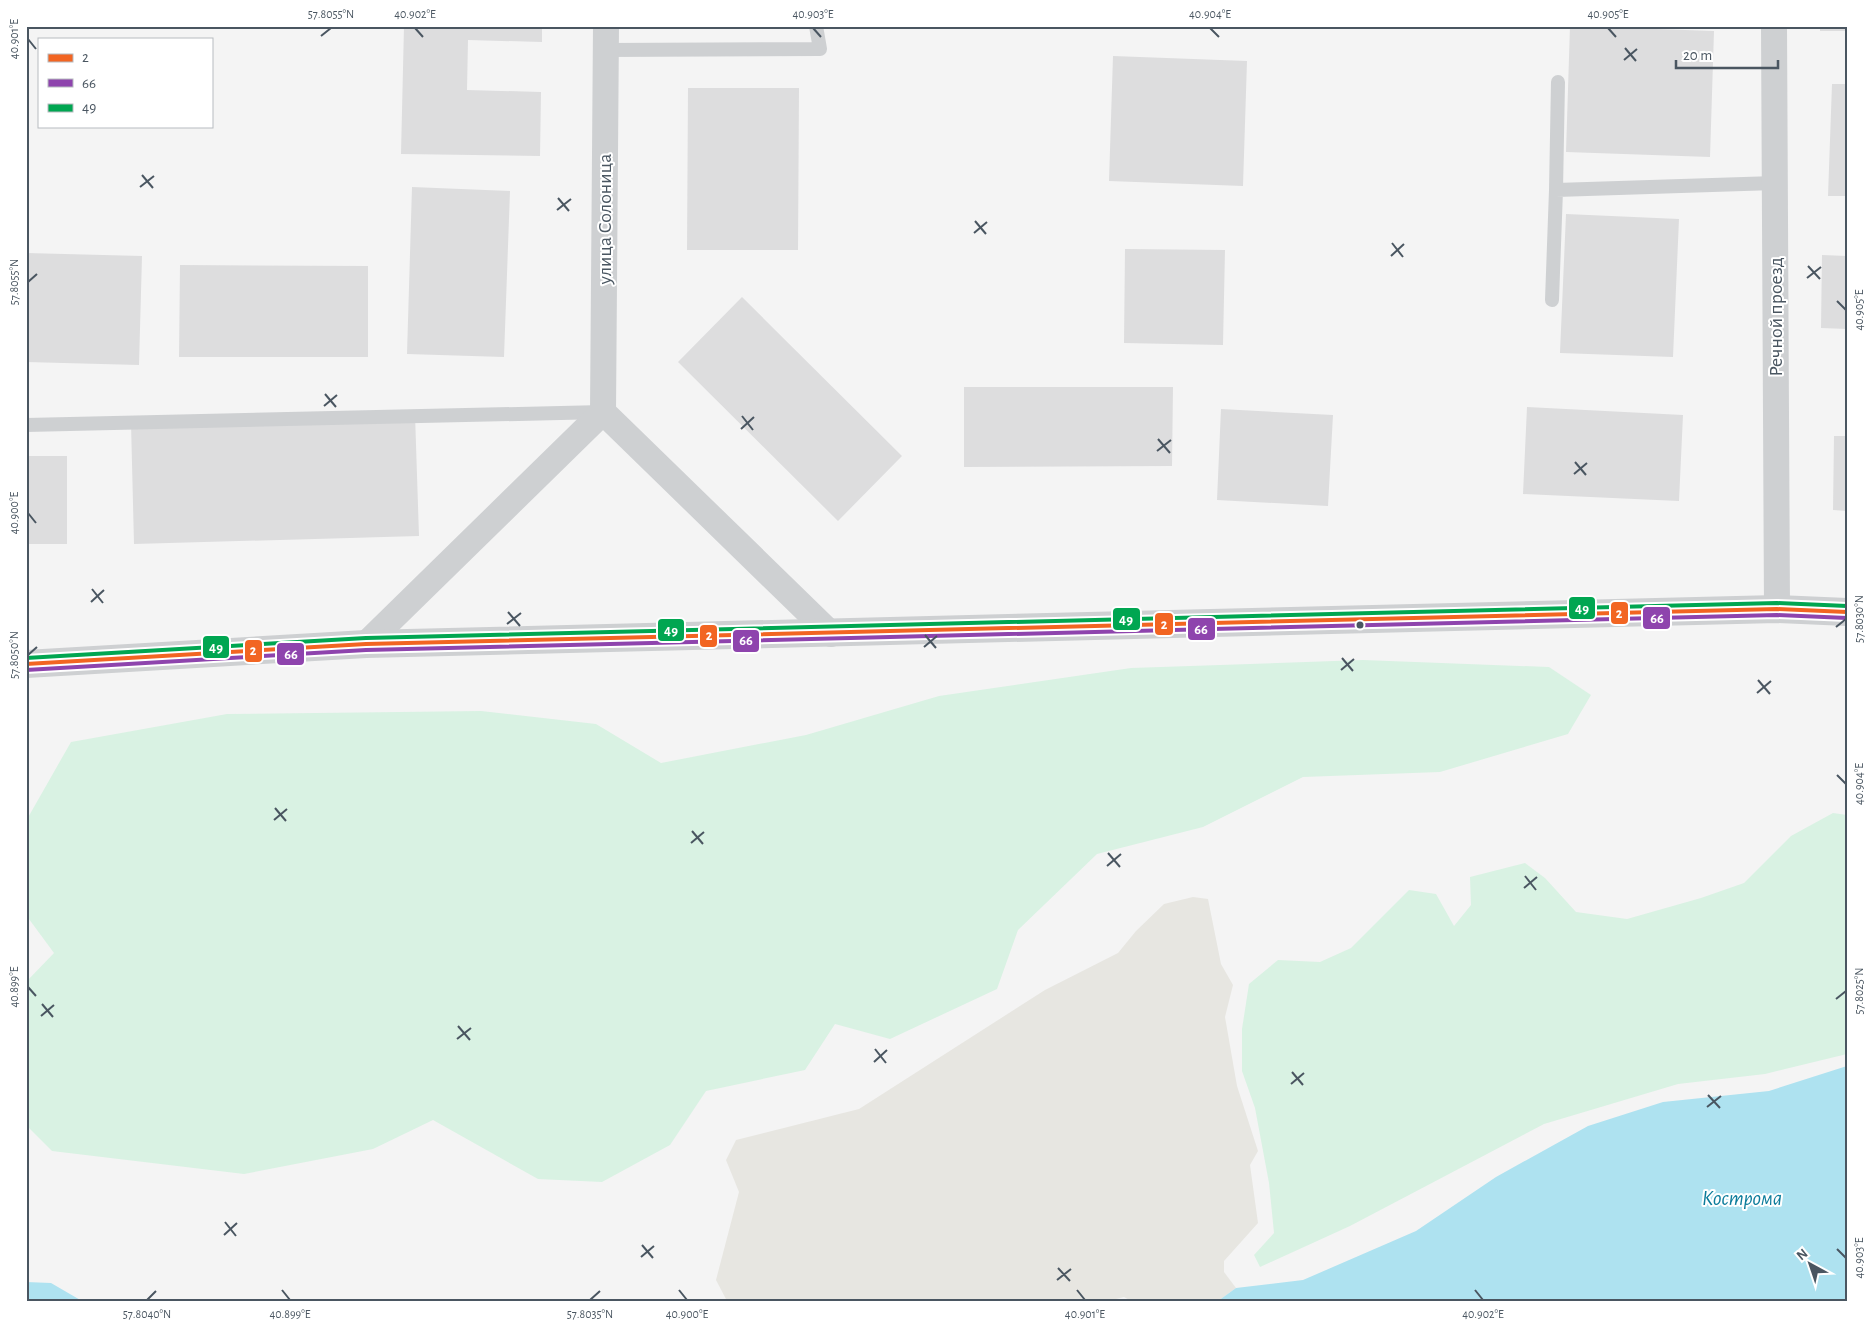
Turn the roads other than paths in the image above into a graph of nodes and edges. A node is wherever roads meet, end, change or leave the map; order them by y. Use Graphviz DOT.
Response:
graph roads {
  1 [pos="816,26"];
  2 [pos="1774,26"];
  3 [pos="606,38"];
  4 [pos="1558,82"];
  5 [pos="1775,183"];
  6 [pos="1556,190"];
  7 [pos="1552,300"];
  8 [pos="603,412"];
  9 [pos="26,425"];
  10 [pos="1777,608"];
  11 [pos="1847,612"];
  12 [pos="831,634"];
  13 [pos="366,644"];
  14 [pos="26,664"];
  1 -- 3 [label="lane"];
  2 -- 5 [label="street, Речной проезд"];
  3 -- 8 [label="street, улица Солоница"];
  4 -- 6 [label="lane"];
  5 -- 6 [label="lane"];
  5 -- 10 [label="street, Речной проезд"];
  6 -- 7 [label="lane"];
  8 -- 9 [label="lane"];
  8 -- 12 [label="street"];
  8 -- 13 [label="street"];
  10 -- 11 [label="street"];
  10 -- 12 [label="street"];
  12 -- 13 [label="street"];
  13 -- 14 [label="street"];
}
